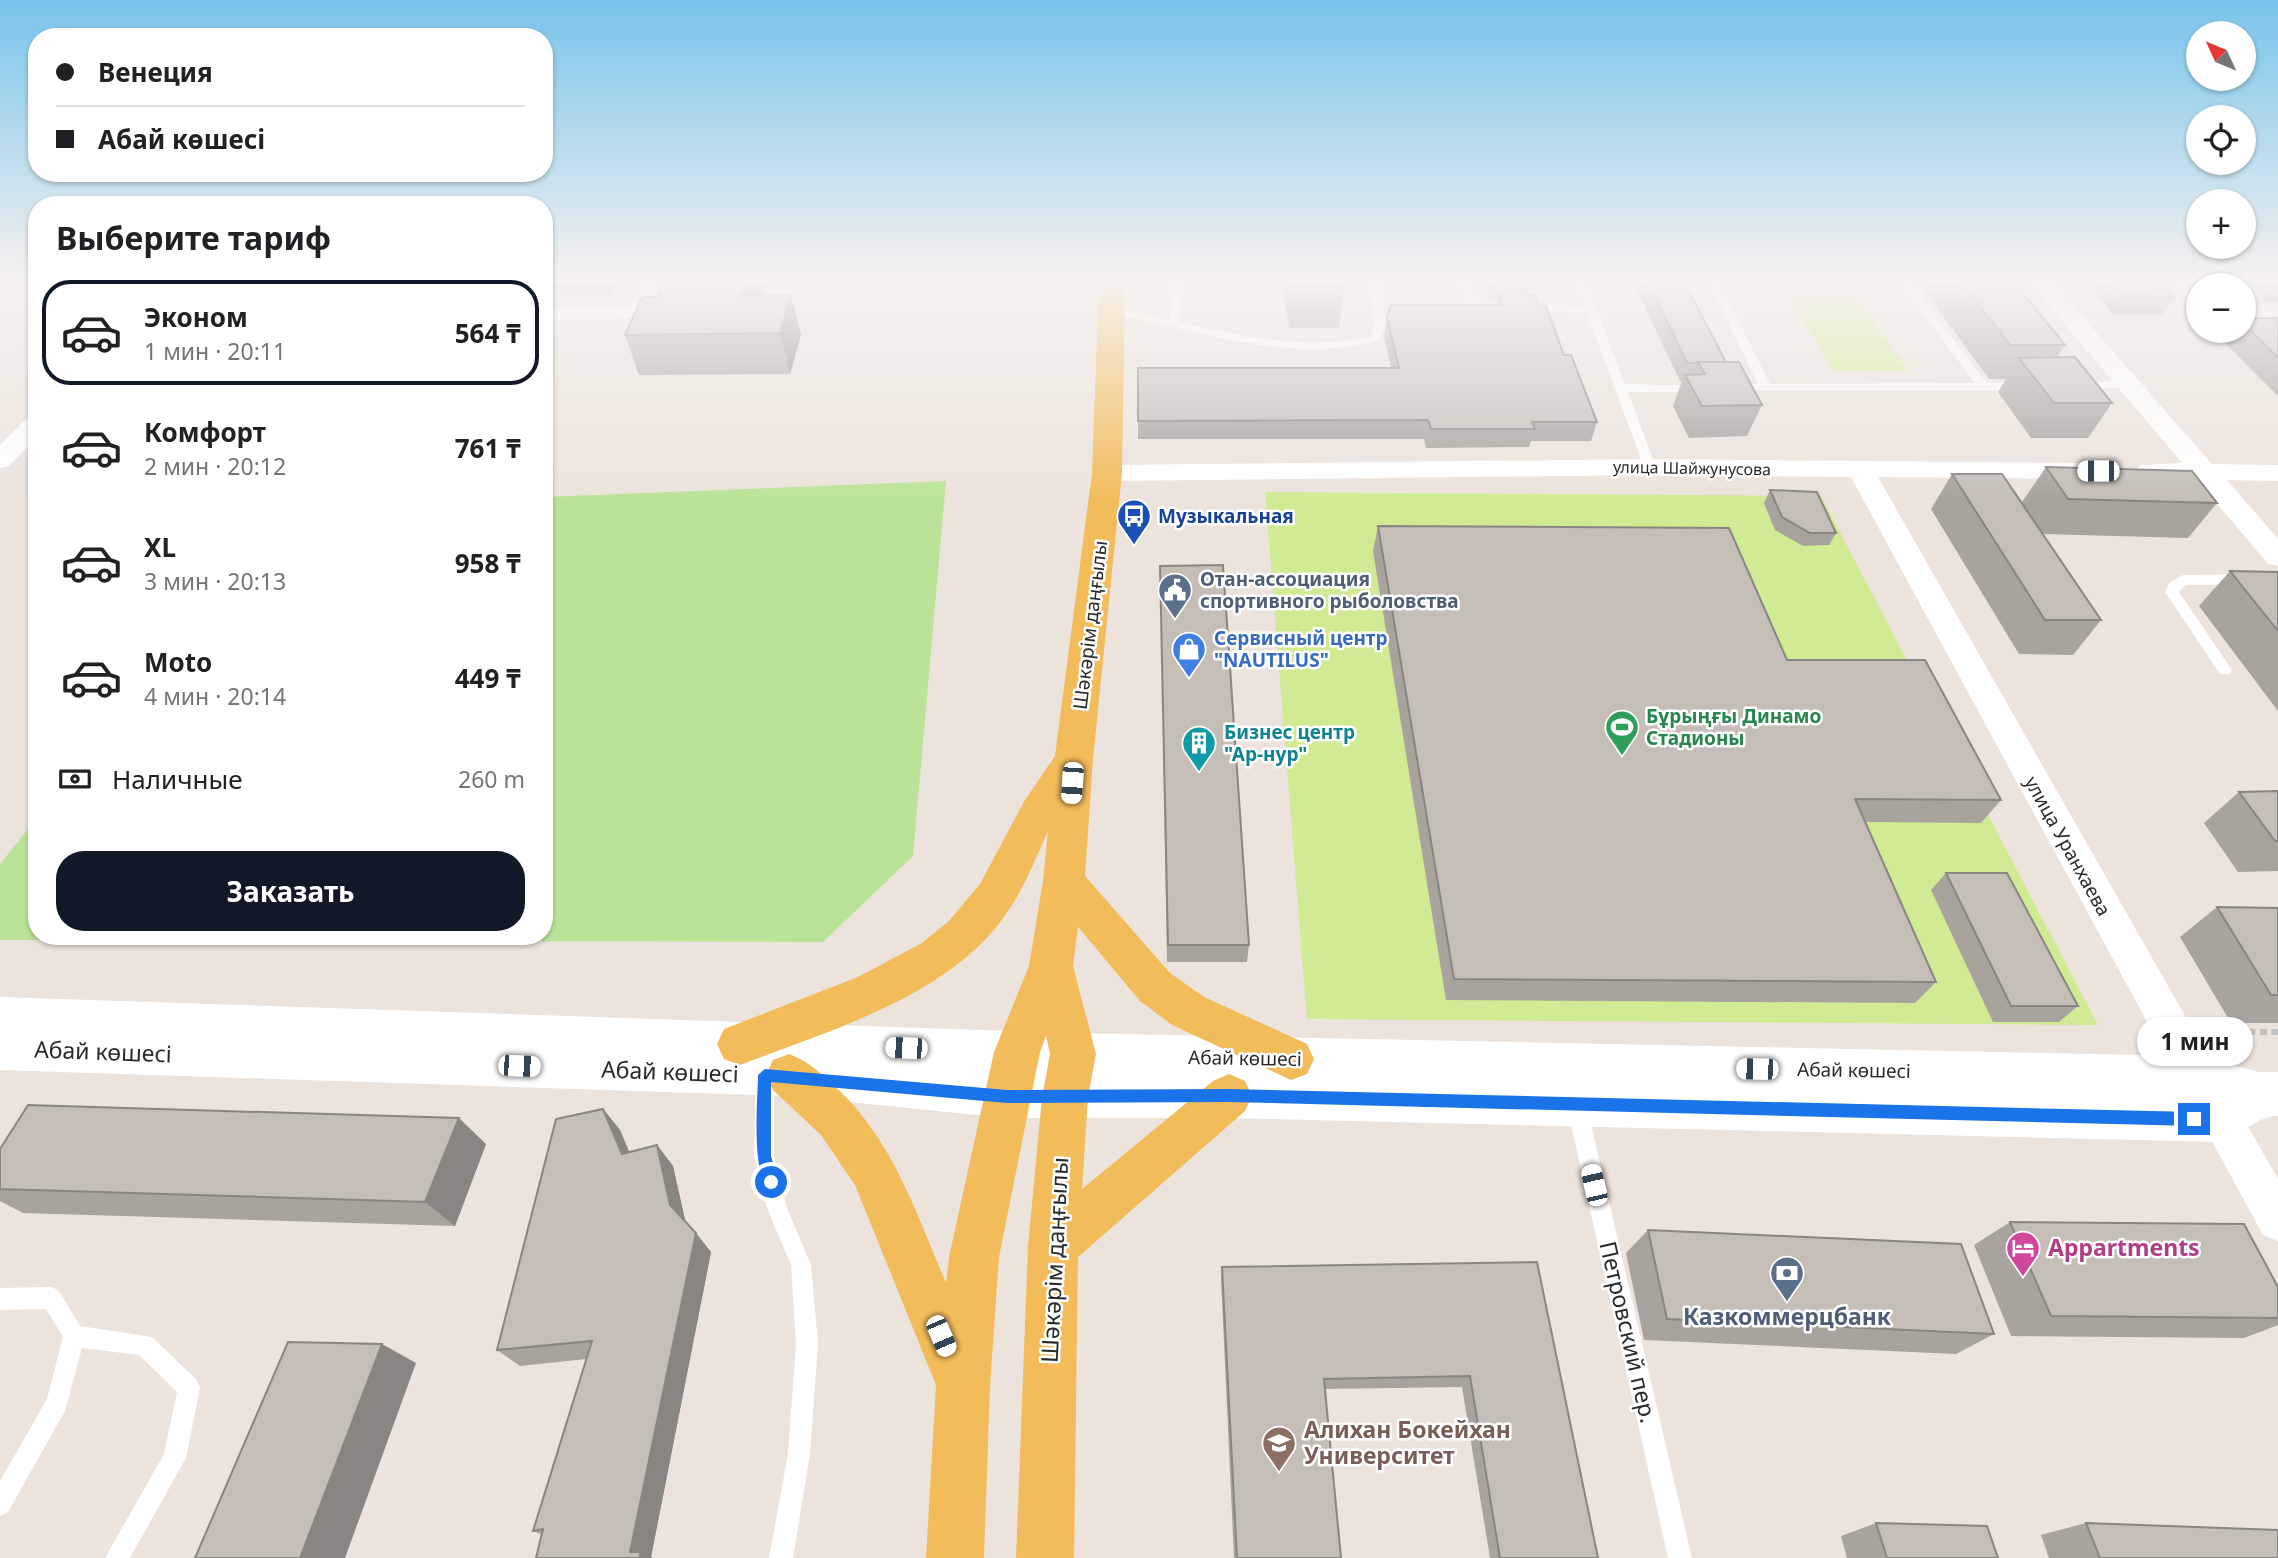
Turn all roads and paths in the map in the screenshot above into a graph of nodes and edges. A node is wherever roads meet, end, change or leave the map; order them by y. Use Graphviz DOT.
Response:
graph roads {
  1 [pos="1110,355"];
  2 [pos="1608,355"];
  3 [pos="1750,355"];
  4 [pos="1959,355"];
  5 [pos="2102,355"];
  6 [pos="1983,386"];
  7 [pos="2036,386"];
  8 [pos="2063,386"];
  9 [pos="2129,386"];
  10 [pos="1621,388"];
  11 [pos="1766,388"];
  12 [pos="28,431"];
  13 [pos="0,460"];
  14 [pos="1650,467"];
  15 [pos="1861,471"];
  16 [pos="2203,472"];
  17 [pos="1107,473"];
  18 [pos="2278,473"];
  19 [pos="2278,557"];
  20 [pos="2278,579"];
  21 [pos="2225,670"];
  22 [pos="1074,759"];
  23 [pos="1065,881"];
  24 [pos="1051,966"];
  25 [pos="0,1017"];
  26 [pos="2171,1032"];
  27 [pos="2278,1032"];
  28 [pos="0,1049"];
  29 [pos="1291,1059"];
  30 [pos="764,1065"];
  31 [pos="1012,1074"];
  32 [pos="1069,1075"];
  33 [pos="2196,1077"];
  34 [pos="2268,1094"];
  35 [pos="1229,1096"];
  36 [pos="1576,1105"];
  37 [pos="2221,1120"];
  38 [pos="2278,1220"];
  39 [pos="1053,1246"];
  40 [pos="0,1299"];
  41 [pos="74,1336"];
  42 [pos="963,1386"];
  43 [pos="0,1504"];
  44 [pos="117,1558"];
  45 [pos="781,1558"];
  46 [pos="955,1558"];
  47 [pos="1045,1558"];
  48 [pos="1680,1558"];
  1 -- 17 [label="main road, Шәкәрім даңғылы"];
  2 -- 10 [label="lane"];
  3 -- 11 [label="lane"];
  4 -- 6 [label="lane"];
  5 -- 9 [label="street"];
  6 -- 7 [label="lane"];
  6 -- 11 [label="lane"];
  8 -- 9 [label="lane"];
  9 -- 16 [label="street"];
  10 -- 11 [label="lane"];
  10 -- 14 [label="lane"];
  12 -- 13 [label="street"];
  14 -- 15 [label="street, улица Шайжунусова"];
  14 -- 17 [label="street, улица Шайжунусова"];
  15 -- 16 [label="street, улица Шайжунусова"];
  15 -- 26 [label="street, улица Уранхаева"];
  16 -- 18 [label="street, улица Шайжунусова"];
  16 -- 19 [label="street"];
  17 -- 22 [label="main road, Шәкәрім даңғылы"];
  20 -- 21 [label="lane"];
  22 -- 23 [label="main road, Шәкәрім даңғылы"];
  22 -- 30 [label="main road"];
  23 -- 24 [label="main road, Шәкәрім даңғылы"];
  23 -- 29 [label="main road"];
  24 -- 31 [label="main road, Шәкәрім даңғылы"];
  24 -- 32 [label="main road, Шәкәрім даңғылы"];
  25 -- 30 [label="main road, Абай көшесі"];
  26 -- 27 [label="path"];
  26 -- 33 [label="street, улица Уранхаева"];
  28 -- 30 [label="main road, Абай көшесі"];
  29 -- 32 [label="main road, Абай көшесі"];
  29 -- 33 [label="main road, Абай көшесі"];
  30 -- 31 [label="main road, Абай көшесі"];
  30 -- 42 [label="main road"];
  30 -- 45 [label="lane"];
  31 -- 32 [label="main road, Абай көшесі"];
  31 -- 42 [label="main road, Шәкәрім даңғылы"];
  32 -- 35 [label="main road, Абай көшесі"];
  32 -- 39 [label="main road, Шәкәрім даңғылы"];
  33 -- 34 [label="main road, Абай көшесі"];
  33 -- 37 [label="street, улица Уранхаева"];
  34 -- 37 [label="main road"];
  35 -- 36 [label="main road, Абай көшесі"];
  35 -- 39 [label="main road"];
  36 -- 37 [label="main road, Абай көшесі"];
  36 -- 48 [label="lane, Петровский пер."];
  37 -- 38 [label="street, улица Уранхаева"];
  39 -- 47 [label="main road, Шәкәрім даңғылы"];
  40 -- 41 [label="lane"];
  41 -- 43 [label="lane"];
  41 -- 44 [label="lane"];
  42 -- 46 [label="main road, Шәкәрім даңғылы"];
}
